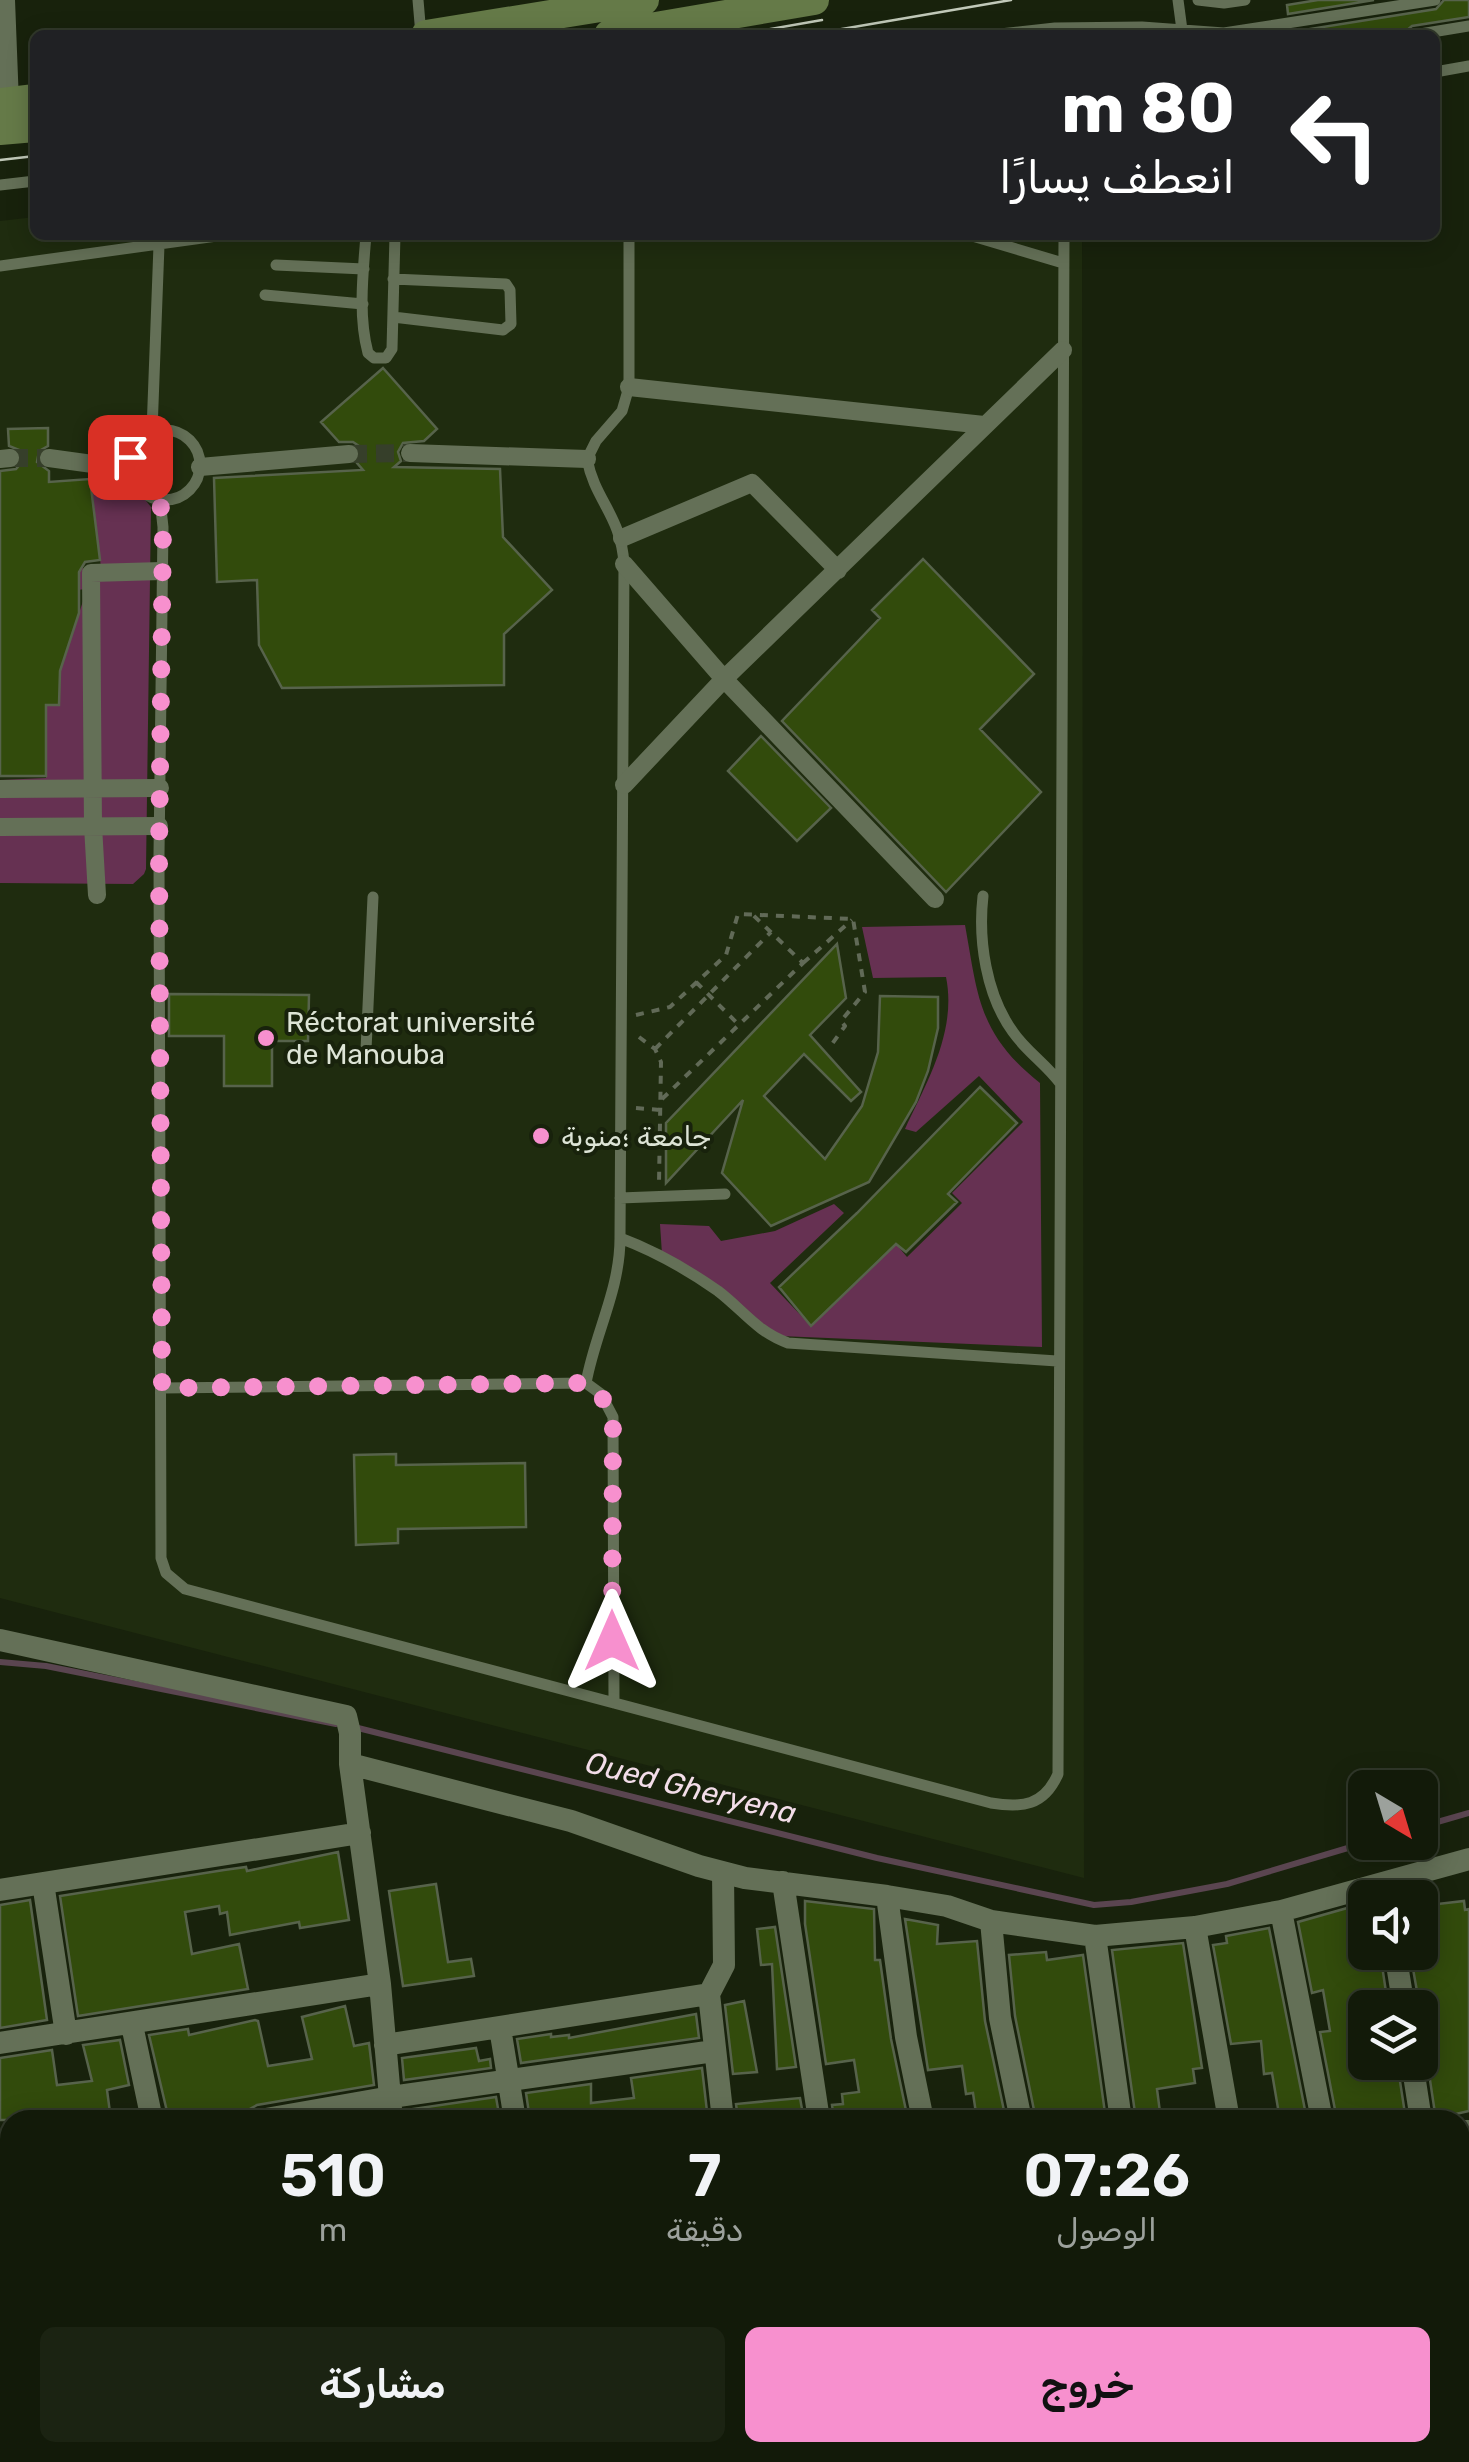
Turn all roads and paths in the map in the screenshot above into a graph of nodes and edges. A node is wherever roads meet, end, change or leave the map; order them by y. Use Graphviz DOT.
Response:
graph roads {
  1 [pos="4,0"];
  2 [pos="418,0"];
  3 [pos="644,0"];
  4 [pos="814,0"];
  5 [pos="1178,0"];
  6 [pos="1198,0"];
  7 [pos="1245,0"];
  8 [pos="1434,0"];
  9 [pos="1469,26"];
  10 [pos="422,30"];
  11 [pos="455,30"];
  12 [pos="638,30"];
  13 [pos="1037,30"];
  14 [pos="1140,30"];
  15 [pos="1182,30"];
  16 [pos="1243,30"];
  17 [pos="1440,31"];
  18 [pos="1469,66"];
  19 [pos="1440,71"];
  20 [pos="11,109"];
  21 [pos="30,182"];
  22 [pos="0,185"];
  23 [pos="191,240"];
  24 [pos="366,240"];
  25 [pos="395,240"];
  26 [pos="628,240"];
  27 [pos="986,240"];
  28 [pos="1064,240"];
  29 [pos="158,245"];
  30 [pos="1064,263"];
  31 [pos="276,265"];
  32 [pos="0,266"];
  33 [pos="364,269"];
  34 [pos="393,278"];
  35 [pos="266,295"];
  36 [pos="363,304"];
  37 [pos="393,317"];
  38 [pos="1063,350"];
  39 [pos="629,387"];
  40 [pos="984,426"];
  41 [pos="152,432"];
  42 [pos="410,453"];
  43 [pos="349,454"];
  44 [pos="48,458"];
  45 [pos="587,459"];
  46 [pos="200,467"];
  47 [pos="129,469"];
  48 [pos="160,500"];
  49 [pos="622,538"];
  50 [pos="624,564"];
  51 [pos="838,570"];
  52 [pos="162,572"];
  53 [pos="724,680"];
  54 [pos="624,784"];
  55 [pos="160,788"];
  56 [pos="94,789"];
  57 [pos="0,790"];
  58 [pos="93,826"];
  59 [pos="159,826"];
  60 [pos="0,827"];
  61 [pos="97,895"];
  62 [pos="373,896"];
  63 [pos="983,896"];
  64 [pos="935,899"];
  65 [pos="753,914"];
  66 [pos="852,919"];
  67 [pos="771,932"];
  68 [pos="803,963"];
  69 [pos="696,982"];
  70 [pos="709,994"];
  71 [pos="636,1015"];
  72 [pos="739,1024"];
  73 [pos="635,1034"];
  74 [pos="832,1044"];
  75 [pos="655,1049"];
  76 [pos="366,1050"];
  77 [pos="1060,1083"];
  78 [pos="660,1100"];
  79 [pos="725,1194"];
  80 [pos="658,1197"];
  81 [pos="620,1198"];
  82 [pos="620,1238"];
  83 [pos="1058,1361"];
  84 [pos="586,1383"];
  85 [pos="162,1388"];
  86 [pos="0,1640"];
  87 [pos="614,1703"];
  88 [pos="350,1764"];
  89 [pos="360,1833"];
  90 [pos="1469,1859"];
  91 [pos="723,1873"];
  92 [pos="1413,1880"];
  93 [pos="783,1882"];
  94 [pos="43,1883"];
  95 [pos="0,1890"];
  96 [pos="887,1896"];
  97 [pos="1348,1898"];
  98 [pos="1280,1911"];
  99 [pos="990,1921"];
  100 [pos="1195,1927"];
  101 [pos="1095,1936"];
  102 [pos="380,1984"];
  103 [pos="709,1994"];
  104 [pos="132,2024"];
  105 [pos="500,2028"];
  106 [pos="66,2034"];
  107 [pos="0,2044"];
  108 [pos="385,2045"];
  109 [pos="714,2051"];
  110 [pos="509,2080"];
  111 [pos="1415,2080"];
  112 [pos="392,2108"];
  113 [pos="150,2110"];
  114 [pos="514,2110"];
  115 [pos="722,2110"];
  116 [pos="817,2110"];
  117 [pos="920,2110"];
  118 [pos="1019,2110"];
  119 [pos="1121,2110"];
  120 [pos="1227,2110"];
  121 [pos="1320,2110"];
  122 [pos="1419,2110"];
  1 -- 20 [label="street"];
  2 -- 10 [label="lane"];
  3 -- 11 [label="main road"];
  4 -- 12 [label="main road"];
  5 -- 15 [label="lane"];
  6 -- 7 [label="lane"];
  8 -- 16 [label="lane"];
  9 -- 17 [label="lane"];
  13 -- 14 [label="lane"];
  18 -- 19 [label="lane"];
  21 -- 22 [label="lane"];
  23 -- 29 [label="lane"];
  24 -- 33 [label="lane"];
  25 -- 34 [label="lane"];
  26 -- 39 [label="lane"];
  27 -- 30 [label="lane"];
  28 -- 30 [label="lane"];
  29 -- 32 [label="lane"];
  29 -- 41 [label="lane"];
  30 -- 38 [label="lane"];
  31 -- 33 [label="lane"];
  33 -- 36 [label="lane"];
  34 -- 37 [label="lane"];
  34 -- 37 [label="lane"];
  35 -- 36 [label="lane"];
  36 -- 37 [label="lane"];
  38 -- 40 [label="street"];
  38 -- 77 [label="lane"];
  39 -- 40 [label="street"];
  39 -- 45 [label="lane"];
  40 -- 51 [label="street"];
  41 -- 46 [label="lane"];
  41 -- 47 [label="lane"];
  42 -- 45 [label="street"];
  43 -- 46 [label="street"];
  44 -- 47 [label="street"];
  45 -- 49 [label="lane"];
  46 -- 48 [label="lane"];
  47 -- 48 [label="lane"];
  48 -- 52 [label="lane"];
  49 -- 50 [label="lane"];
  49 -- 51 [label="street"];
  50 -- 53 [label="street"];
  50 -- 54 [label="lane"];
  51 -- 53 [label="street"];
  52 -- 55 [label="lane"];
  52 -- 56 [label="street"];
  53 -- 54 [label="street"];
  53 -- 64 [label="street"];
  54 -- 81 [label="lane"];
  55 -- 56 [label="street"];
  55 -- 59 [label="lane"];
  56 -- 57 [label="street"];
  56 -- 58 [label="street"];
  58 -- 59 [label="street"];
  58 -- 60 [label="street"];
  58 -- 61 [label="street"];
  59 -- 85 [label="lane"];
  62 -- 76 [label="lane"];
  63 -- 77 [label="lane"];
  65 -- 66 [label="path"];
  65 -- 67 [label="path"];
  65 -- 69 [label="path"];
  66 -- 68 [label="path"];
  66 -- 74 [label="path"];
  67 -- 68 [label="path"];
  67 -- 70 [label="path"];
  68 -- 72 [label="path"];
  69 -- 70 [label="path"];
  69 -- 71 [label="path"];
  70 -- 72 [label="path"];
  70 -- 75 [label="path"];
  72 -- 78 [label="path"];
  73 -- 75 [label="path"];
  75 -- 78 [label="path"];
  77 -- 83 [label="lane"];
  78 -- 80 [label="path"];
  79 -- 80 [label="lane"];
  80 -- 81 [label="lane"];
  81 -- 82 [label="lane"];
  82 -- 83 [label="lane"];
  82 -- 84 [label="lane"];
  83 -- 87 [label="lane"];
  84 -- 85 [label="lane"];
  84 -- 87 [label="lane"];
  85 -- 87 [label="lane"];
  86 -- 88 [label="street"];
  88 -- 89 [label="street"];
  88 -- 91 [label="street"];
  89 -- 94 [label="street"];
  89 -- 102 [label="street"];
  90 -- 92 [label="street"];
  91 -- 93 [label="street"];
  91 -- 103 [label="street"];
  93 -- 96 [label="street"];
  93 -- 116 [label="street"];
  94 -- 95 [label="street"];
  94 -- 106 [label="street"];
  96 -- 99 [label="street"];
  96 -- 117 [label="street"];
  97 -- 98 [label="street"];
  98 -- 100 [label="street"];
  98 -- 121 [label="street"];
  99 -- 101 [label="street"];
  99 -- 118 [label="street"];
  100 -- 101 [label="street"];
  100 -- 120 [label="street"];
  101 -- 119 [label="street"];
  102 -- 104 [label="street"];
  102 -- 108 [label="street"];
  103 -- 105 [label="street"];
  103 -- 109 [label="street"];
  104 -- 106 [label="street"];
  104 -- 113 [label="street"];
  105 -- 108 [label="street"];
  105 -- 110 [label="street"];
  106 -- 107 [label="street"];
  108 -- 112 [label="street"];
  109 -- 110 [label="street"];
  109 -- 115 [label="street"];
  110 -- 112 [label="street"];
  110 -- 114 [label="street"];
  111 -- 122 [label="street"];
}
